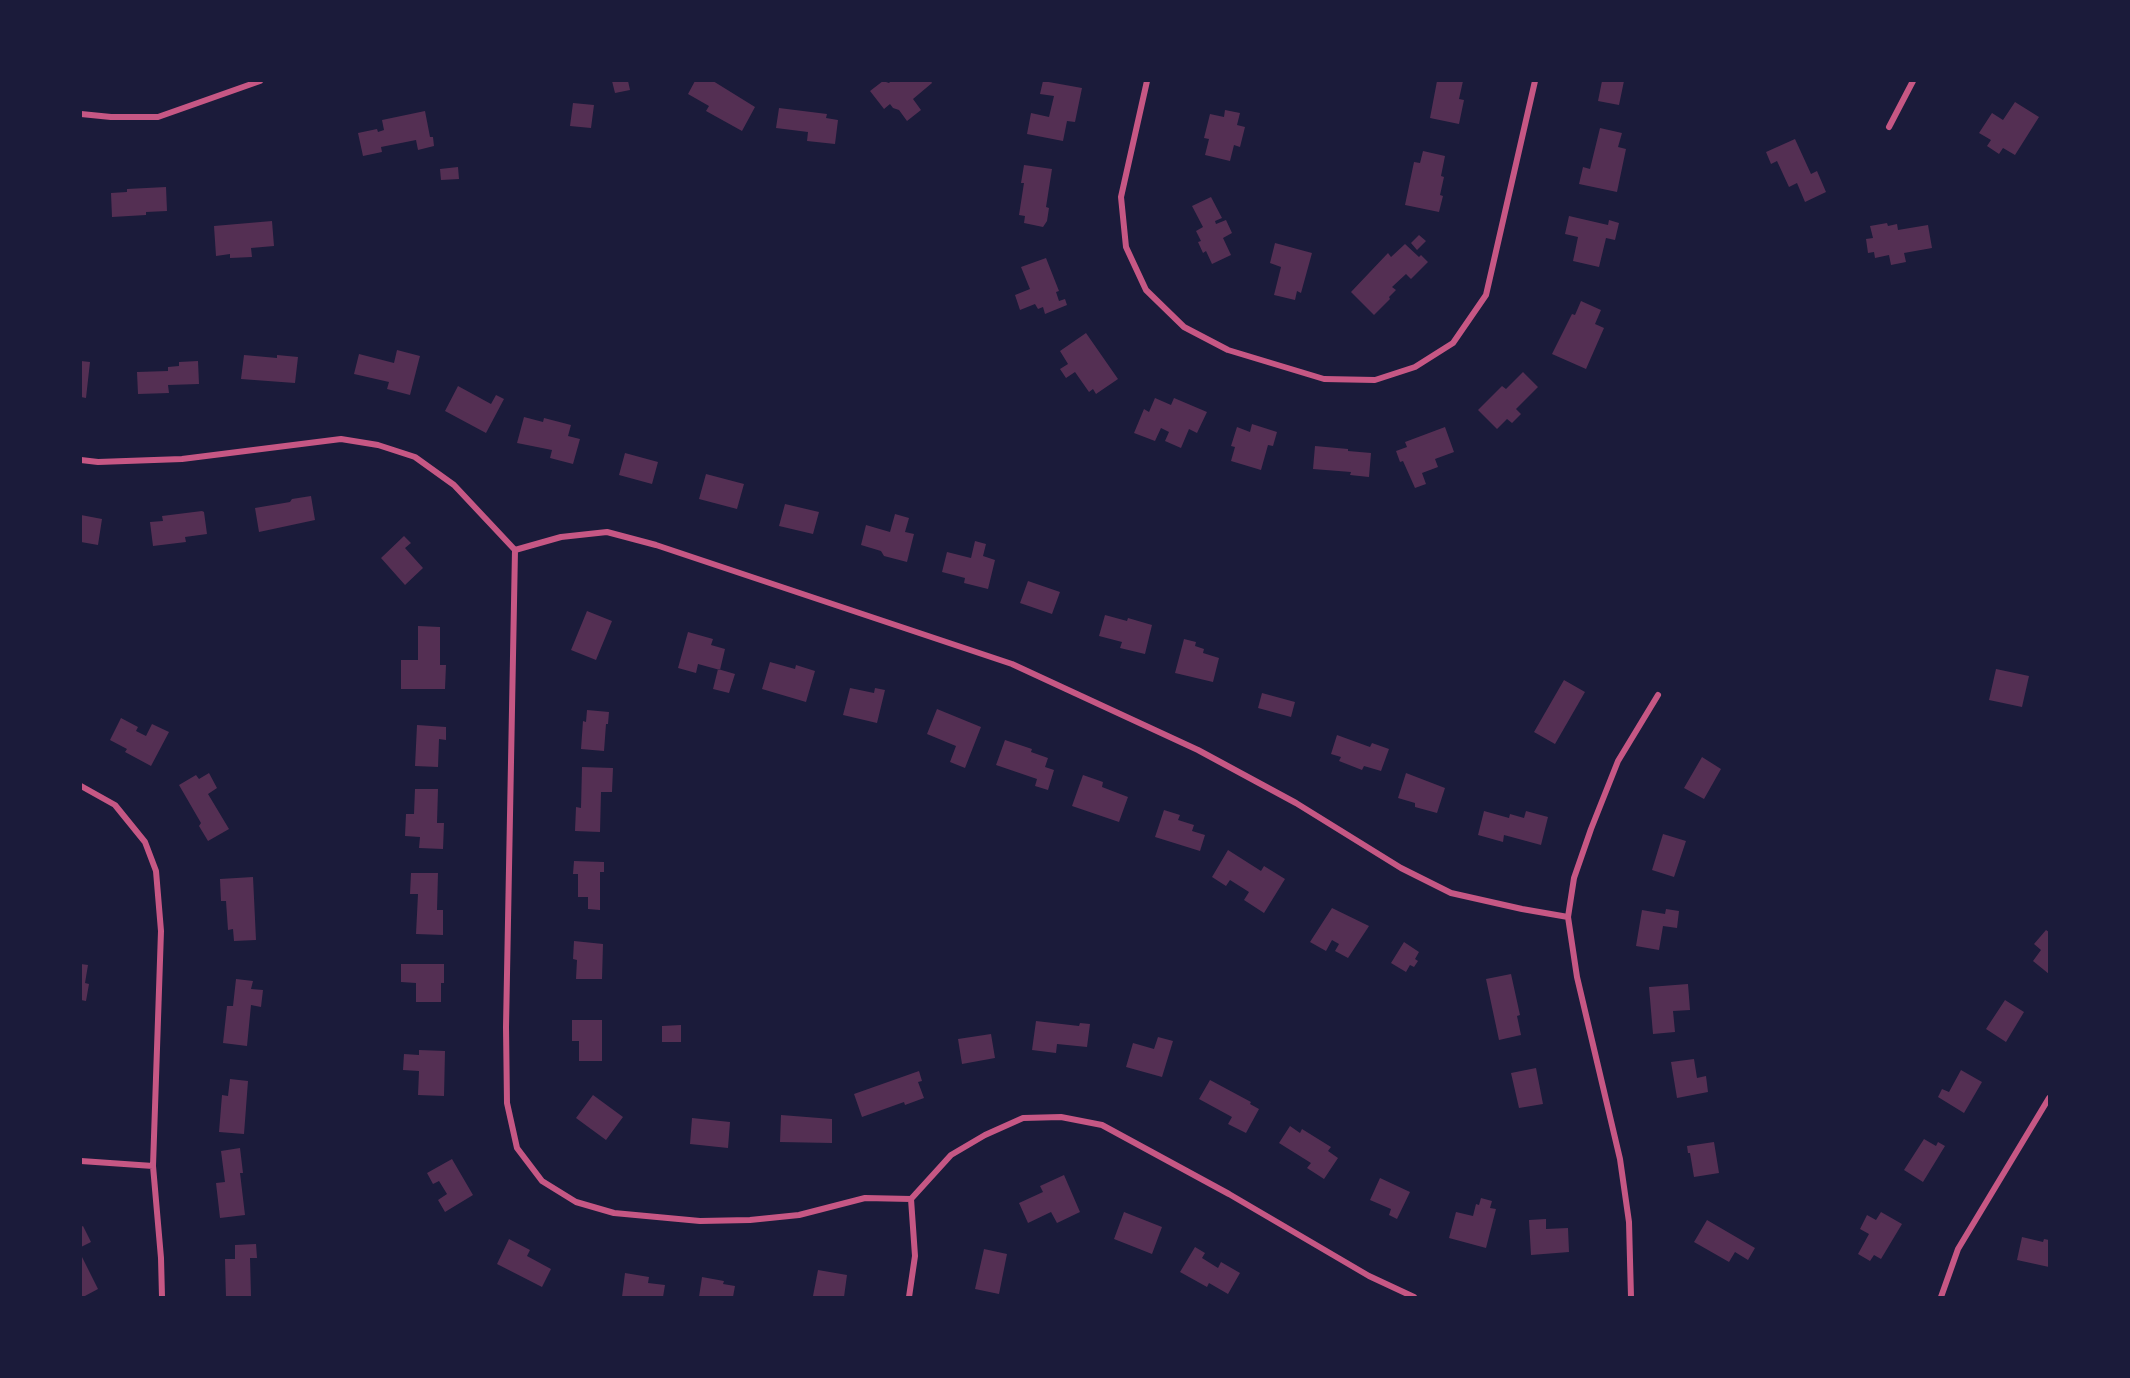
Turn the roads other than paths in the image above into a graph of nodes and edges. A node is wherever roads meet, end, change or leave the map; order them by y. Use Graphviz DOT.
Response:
graph roads {
  1 [pos="260,81"];
  2 [pos="1147,81"];
  3 [pos="1535,81"];
  4 [pos="1913,81"];
  5 [pos="81,114"];
  6 [pos="1888,127"];
  7 [pos="81,459"];
  8 [pos="515,550"];
  9 [pos="1658,695"];
  10 [pos="81,786"];
  11 [pos="1568,917"];
  12 [pos="2049,1098"];
  13 [pos="81,1161"];
  14 [pos="153,1166"];
  15 [pos="911,1199"];
  16 [pos="162,1297"];
  17 [pos="909,1297"];
  18 [pos="1414,1297"];
  19 [pos="1631,1297"];
  20 [pos="1941,1297"];
  1 -- 5 [label="street"];
  2 -- 3 [label="street"];
  4 -- 6 [label="street"];
  7 -- 8 [label="street"];
  8 -- 11 [label="street"];
  8 -- 15 [label="street"];
  9 -- 11 [label="street"];
  10 -- 14 [label="street"];
  11 -- 19 [label="street"];
  12 -- 20 [label="street"];
  13 -- 14 [label="street"];
  14 -- 16 [label="street"];
  15 -- 17 [label="street"];
  15 -- 18 [label="street"];
}
